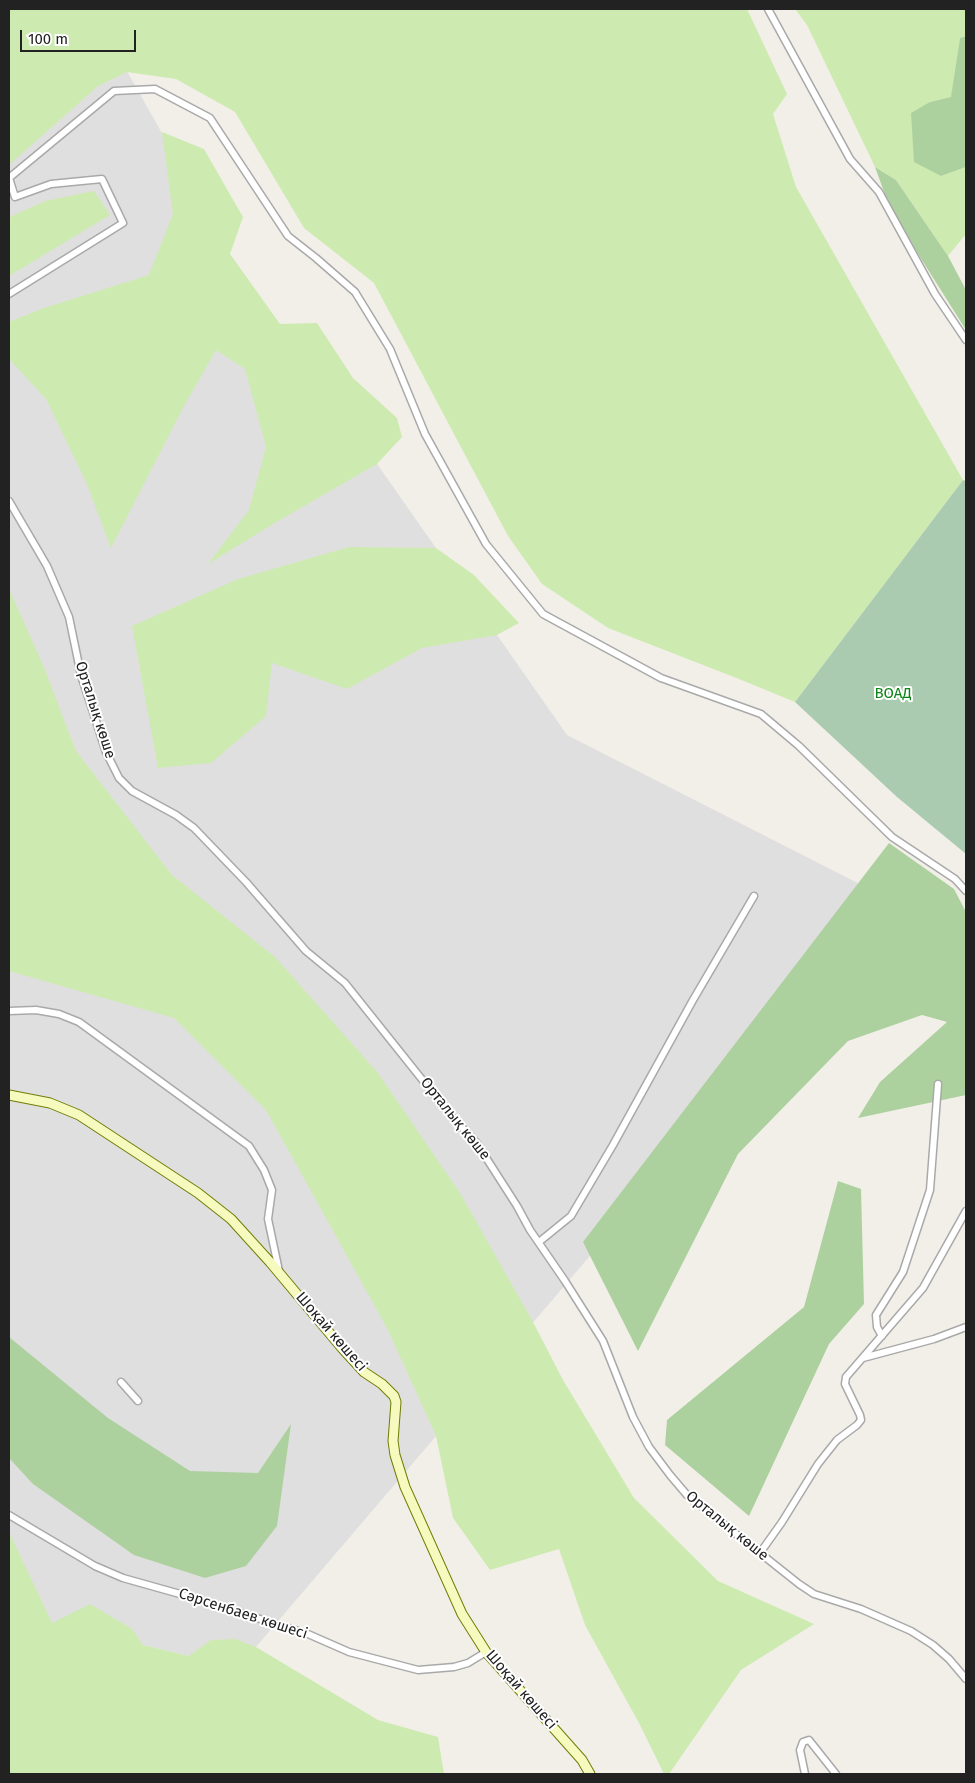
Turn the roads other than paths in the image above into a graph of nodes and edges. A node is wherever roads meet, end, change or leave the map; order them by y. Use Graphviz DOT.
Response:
graph roads {
  1 [pos="768,9"];
  2 [pos="9,178"];
  3 [pos="9,294"];
  4 [pos="966,340"];
  5 [pos="9,501"];
  6 [pos="966,891"];
  7 [pos="754,896"];
  8 [pos="9,1011"];
  9 [pos="938,1084"];
  10 [pos="9,1094"];
  11 [pos="966,1212"];
  12 [pos="539,1242"];
  13 [pos="279,1273"];
  14 [pos="966,1327"];
  15 [pos="882,1336"];
  16 [pos="863,1358"];
  17 [pos="121,1382"];
  18 [pos="138,1401"];
  19 [pos="9,1515"];
  20 [pos="760,1553"];
  21 [pos="486,1652"];
  22 [pos="966,1679"];
  23 [pos="590,1774"];
  24 [pos="805,1774"];
  25 [pos="836,1774"];
  1 -- 4 [label="street"];
  2 -- 3 [label="street"];
  2 -- 6 [label="street"];
  5 -- 12 [label="street, Орталық көше"];
  7 -- 12 [label="street"];
  8 -- 13 [label="street"];
  9 -- 15 [label="street"];
  10 -- 13 [label="street, Шоқай көшесі"];
  11 -- 15 [label="street"];
  12 -- 20 [label="street, Орталық көше"];
  13 -- 21 [label="street, Шоқай көшесі"];
  14 -- 16 [label="street"];
  15 -- 16 [label="street"];
  16 -- 20 [label="street"];
  17 -- 18 [label="street"];
  19 -- 21 [label="street, Сәрсенбаев көшесі"];
  20 -- 22 [label="street, Орталық көше"];
  21 -- 23 [label="street, Шоқай көшесі"];
  24 -- 25 [label="street"];
}
